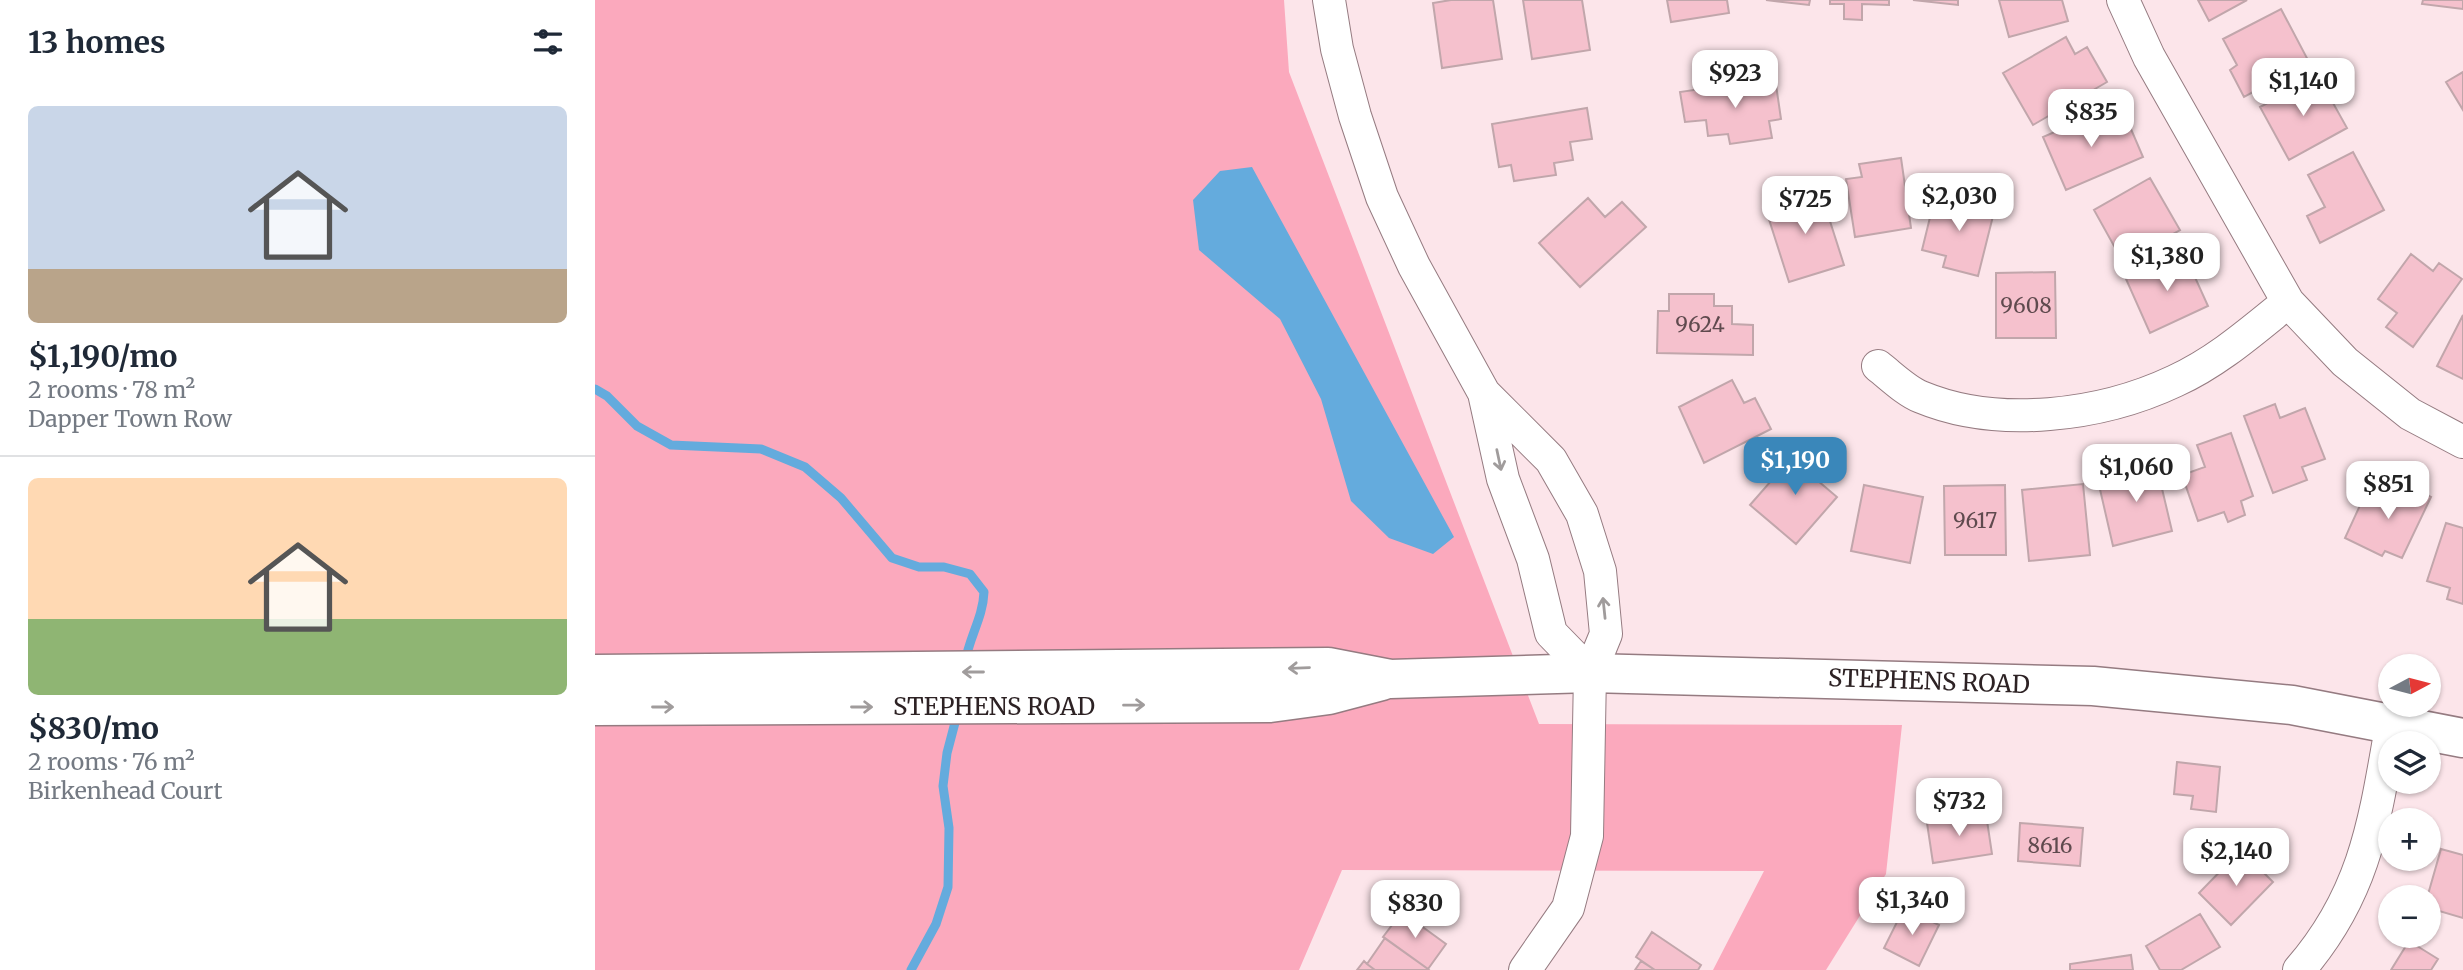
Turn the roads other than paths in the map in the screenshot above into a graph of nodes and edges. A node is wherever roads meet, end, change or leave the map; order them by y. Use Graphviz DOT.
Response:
graph roads {
  1 [pos="1329,0"];
  2 [pos="2123,0"];
  3 [pos="2288,302"];
  4 [pos="1878,366"];
  5 [pos="1484,393"];
  6 [pos="2463,442"];
  7 [pos="1590,673"];
  8 [pos="595,674"];
  9 [pos="794,690"];
  10 [pos="595,706"];
  11 [pos="2392,723"];
  12 [pos="2463,738"];
  13 [pos="1525,970"];
  14 [pos="2299,970"];
  1 -- 5 [label="street"];
  2 -- 3 [label="street"];
  3 -- 4 [label="street"];
  3 -- 6 [label="street"];
  5 -- 7 [label="street, one-way"];
  7 -- 5 [label="street, one-way"];
  7 -- 9 [label="street, STEPHENS ROAD"];
  7 -- 11 [label="street, STEPHENS ROAD"];
  7 -- 13 [label="street"];
  8 -- 9 [label="street, STEPHENS ROAD"];
  10 -- 9 [label="street, STEPHENS ROAD, one-way"];
  11 -- 12 [label="street, STEPHENS ROAD"];
  11 -- 14 [label="street"];
}
